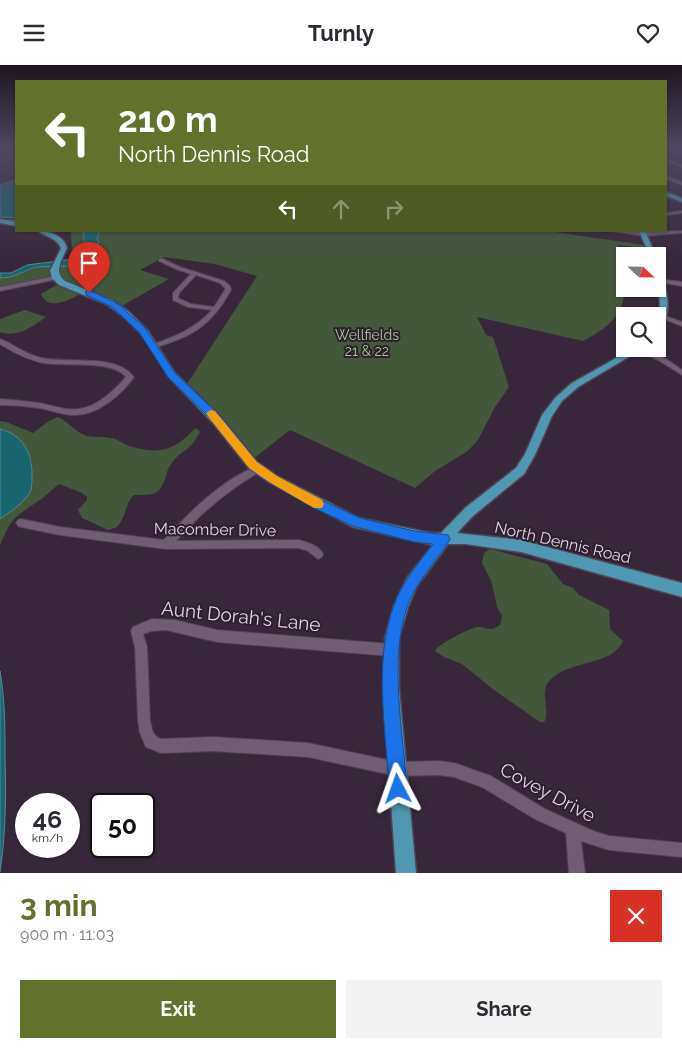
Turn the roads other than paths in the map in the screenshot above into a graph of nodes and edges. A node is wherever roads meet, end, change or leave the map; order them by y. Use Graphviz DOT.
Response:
graph roads {
  1 [pos="667,194"];
  2 [pos="682,200"];
  3 [pos="682,212"];
  4 [pos="667,214"];
  5 [pos="2,221"];
  6 [pos="15,222"];
  7 [pos="43,232"];
  8 [pos="643,232"];
  9 [pos="682,232"];
  10 [pos="650,247"];
  11 [pos="161,260"];
  12 [pos="57,268"];
  13 [pos="194,274"];
  14 [pos="666,282"];
  15 [pos="682,284"];
  16 [pos="0,289"];
  17 [pos="216,309"];
  18 [pos="666,318"];
  19 [pos="682,324"];
  20 [pos="0,341"];
  21 [pos="153,346"];
  22 [pos="624,357"];
  23 [pos="656,357"];
  24 [pos="682,373"];
  25 [pos="0,402"];
  26 [pos="258,469"];
  27 [pos="20,523"];
  28 [pos="443,539"];
  29 [pos="166,545"];
  30 [pos="318,555"];
  31 [pos="682,590"];
  32 [pos="391,650"];
  33 [pos="143,711"];
  34 [pos="397,769"];
  35 [pos="573,830"];
  36 [pos="682,850"];
  37 [pos="406,873"];
  38 [pos="577,873"];
  1 -- 2 [label="main road"];
  3 -- 4 [label="street"];
  5 -- 6 [label="main road"];
  7 -- 12 [label="main road"];
  8 -- 9 [label="street"];
  8 -- 10 [label="main road"];
  11 -- 13 [label="street"];
  12 -- 16 [label="street"];
  12 -- 21 [label="main road, North Dennis Road"];
  13 -- 17 [label="street"];
  13 -- 17 [label="street"];
  14 -- 15 [label="street"];
  17 -- 21 [label="street"];
  18 -- 19 [label="street"];
  20 -- 25 [label="street"];
  21 -- 26 [label="main road, North Dennis Road"];
  22 -- 28 [label="main road"];
  23 -- 24 [label="street"];
  26 -- 28 [label="main road, North Dennis Road"];
  26 -- 29 [label="street"];
  27 -- 29 [label="street, Macomber Drive"];
  28 -- 31 [label="main road, North Dennis Road"];
  28 -- 32 [label="main road"];
  29 -- 30 [label="street, Macomber Drive"];
  32 -- 33 [label="street, Aunt Dorah's Lane"];
  32 -- 34 [label="main road"];
  33 -- 34 [label="street, Covey Drive"];
  34 -- 35 [label="street, Covey Drive"];
  34 -- 37 [label="main road"];
  35 -- 36 [label="street, Covey Drive"];
  35 -- 38 [label="street"];
}
